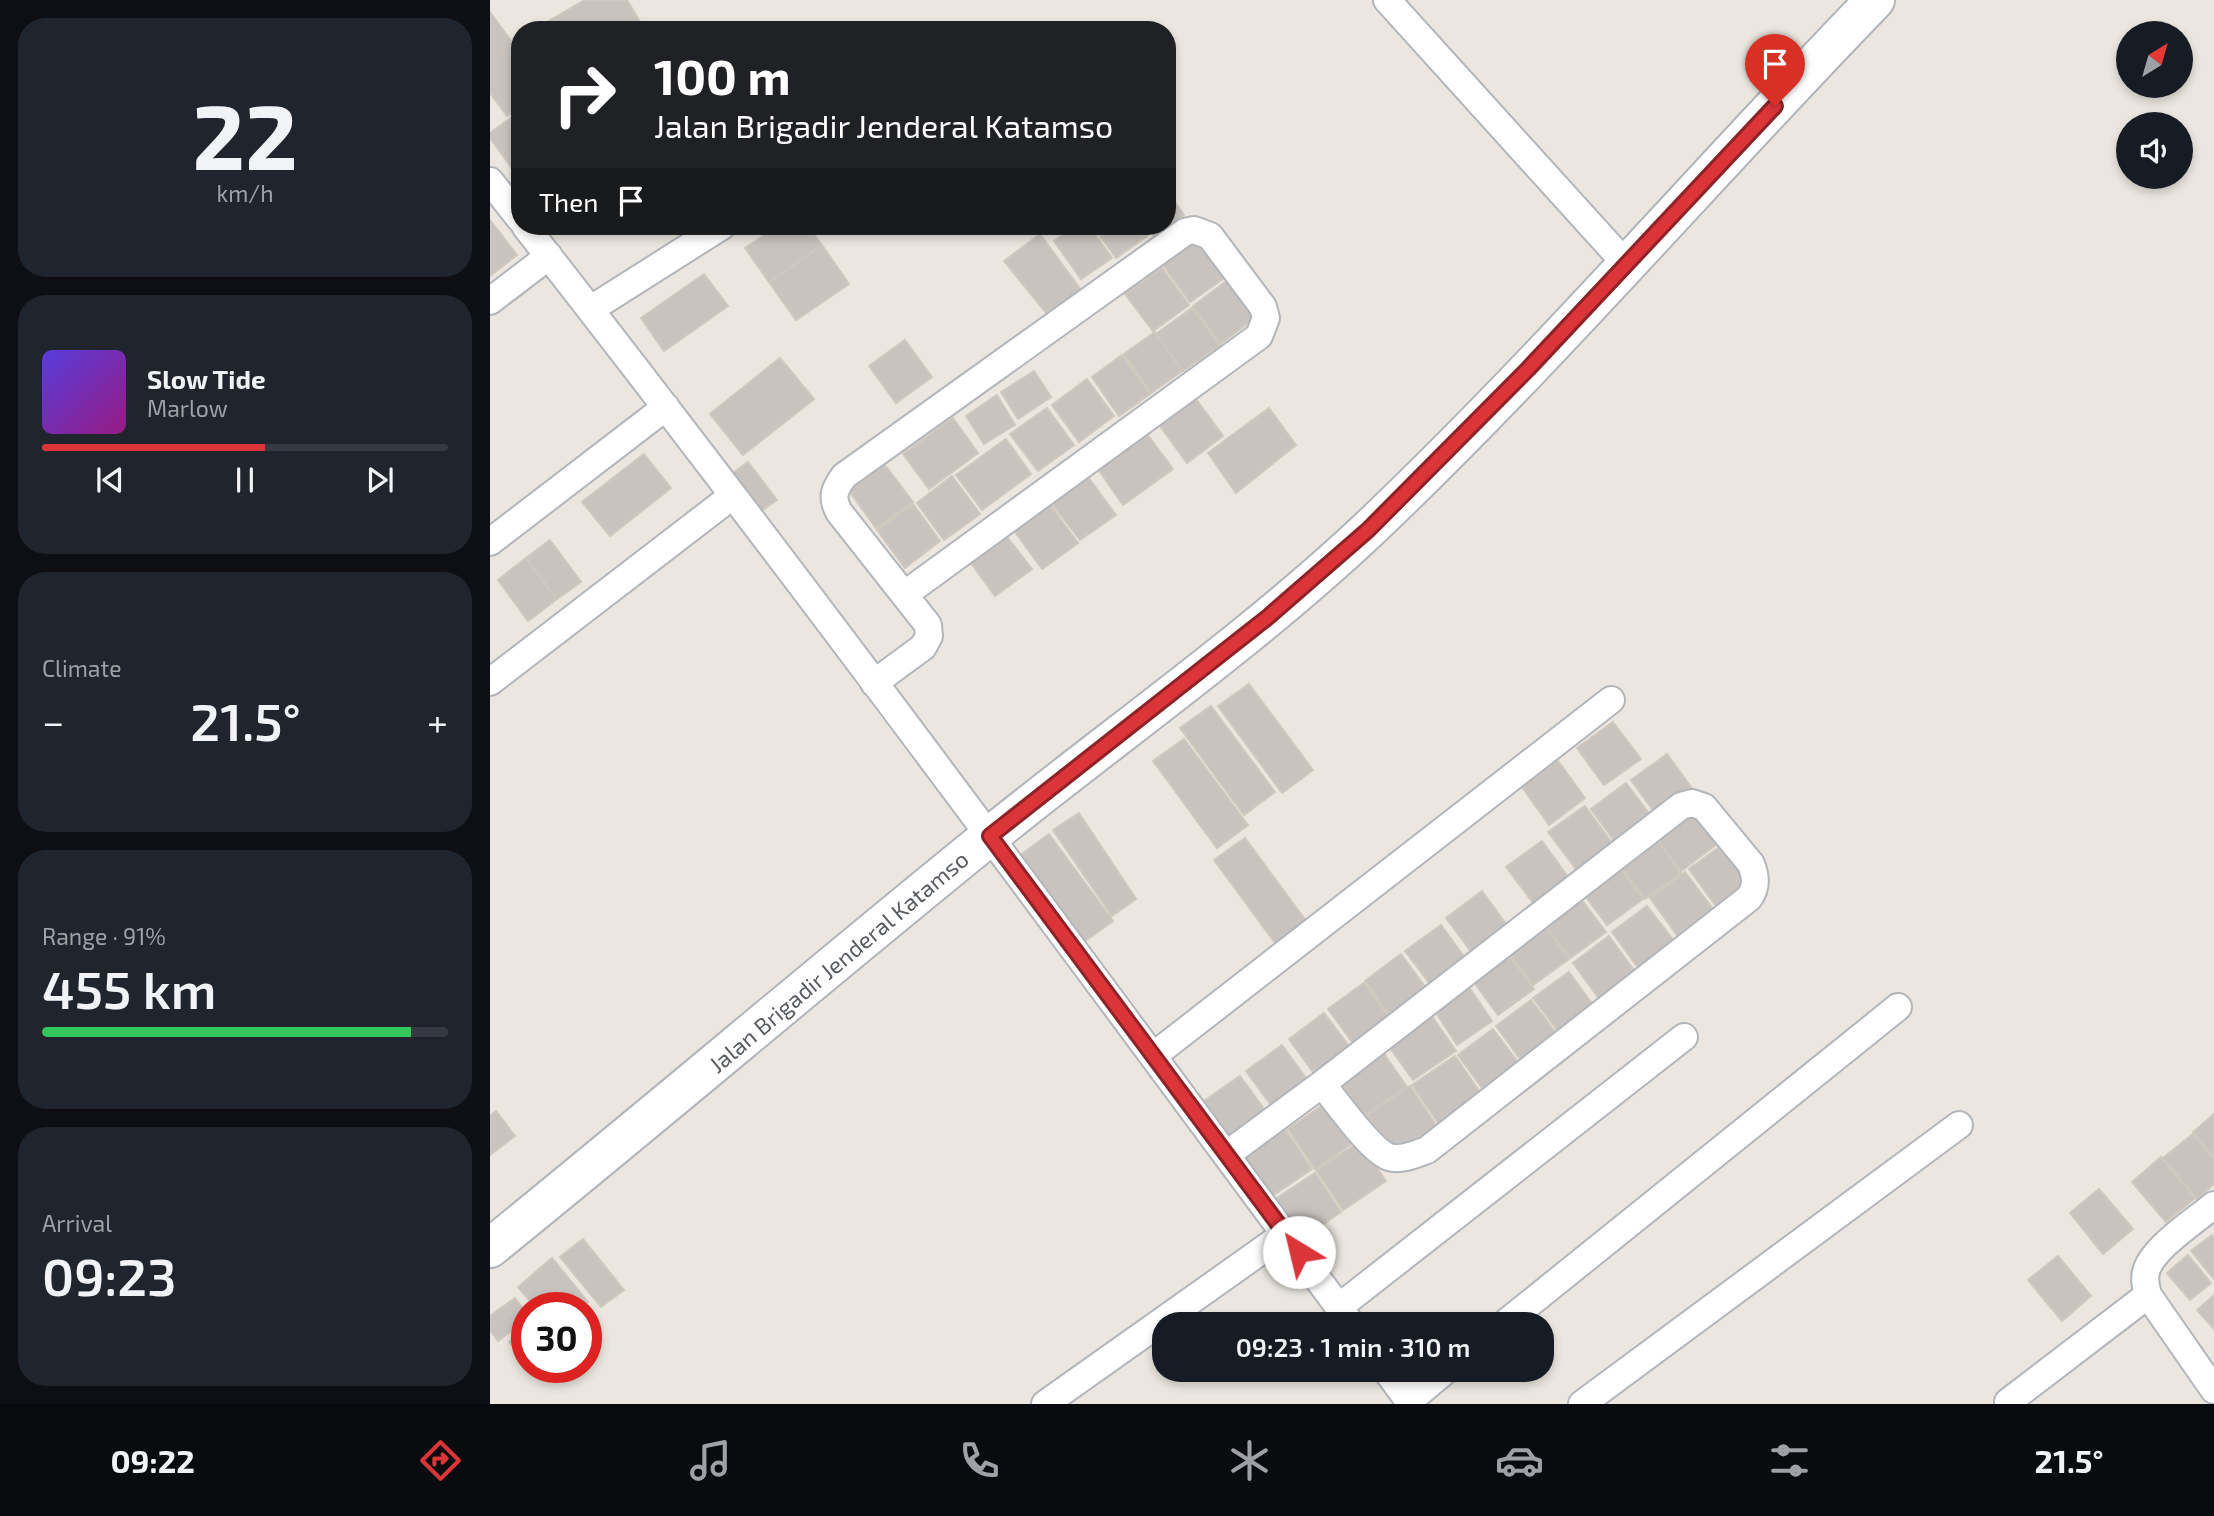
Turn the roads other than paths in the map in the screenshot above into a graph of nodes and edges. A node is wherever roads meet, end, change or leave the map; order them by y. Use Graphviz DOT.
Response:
graph roads {
  1 [pos="1387,0"];
  2 [pos="1875,0"];
  3 [pos="490,181"];
  4 [pos="511,208"];
  5 [pos="532,235"];
  6 [pos="708,235"];
  7 [pos="549,256"];
  8 [pos="1626,264"];
  9 [pos="490,301"];
  10 [pos="591,309"];
  11 [pos="666,407"];
  12 [pos="732,496"];
  13 [pos="490,542"];
  14 [pos="905,594"];
  15 [pos="490,682"];
  16 [pos="874,683"];
  17 [pos="1611,700"];
  18 [pos="990,836"];
  19 [pos="1898,1007"];
  20 [pos="1684,1037"];
  21 [pos="1153,1056"];
  22 [pos="1322,1084"];
  23 [pos="1959,1125"];
  24 [pos="1226,1155"];
  25 [pos="2214,1205"];
  26 [pos="1285,1234"];
  27 [pos="490,1248"];
  28 [pos="2148,1295"];
  29 [pos="1343,1312"];
  30 [pos="1351,1312"];
  31 [pos="1519,1312"];
  32 [pos="1395,1382"];
  33 [pos="1432,1382"];
  34 [pos="2213,1388"];
  35 [pos="1410,1402"];
  36 [pos="2008,1402"];
  37 [pos="1045,1404"];
  38 [pos="1582,1404"];
  1 -- 8 [label="street"];
  2 -- 8 [label="main road, Jalan Brigadir Jenderal Katamso"];
  3 -- 4 [label="street"];
  5 -- 7 [label="street"];
  6 -- 10 [label="street"];
  7 -- 9 [label="street"];
  7 -- 10 [label="street"];
  8 -- 18 [label="main road, Jalan Brigadir Jenderal Katamso"];
  10 -- 11 [label="street"];
  11 -- 12 [label="street"];
  11 -- 13 [label="street"];
  12 -- 15 [label="street"];
  12 -- 16 [label="street"];
  14 -- 14 [label="street"];
  14 -- 16 [label="street"];
  16 -- 18 [label="street"];
  17 -- 21 [label="street"];
  18 -- 21 [label="street"];
  18 -- 27 [label="main road, Jalan Brigadir Jenderal Katamso"];
  19 -- 31 [label="street"];
  20 -- 30 [label="street"];
  21 -- 24 [label="street"];
  22 -- 22 [label="street"];
  22 -- 24 [label="street"];
  23 -- 38 [label="street"];
  24 -- 26 [label="street"];
  25 -- 28 [label="street"];
  26 -- 29 [label="street"];
  26 -- 37 [label="street"];
  28 -- 34 [label="street"];
  28 -- 36 [label="street"];
  32 -- 35 [label="street"];
  33 -- 35 [label="street"];
}
